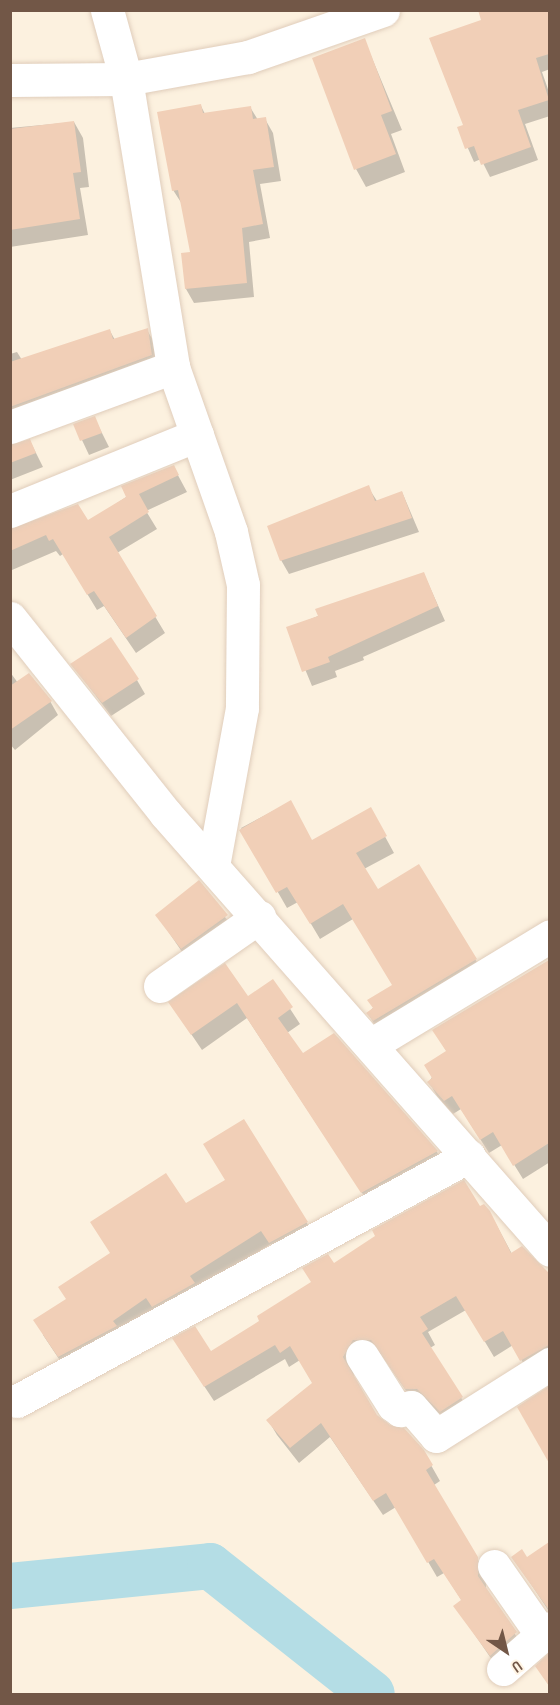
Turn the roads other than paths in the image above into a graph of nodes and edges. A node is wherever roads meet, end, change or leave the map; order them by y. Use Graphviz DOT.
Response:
graph roads {
  1 [pos="106,10"];
  2 [pos="383,10"];
  3 [pos="126,79"];
  4 [pos="10,80"];
  5 [pos="173,367"];
  6 [pos="10,427"];
  7 [pos="197,435"];
  8 [pos="10,511"];
  9 [pos="10,618"];
  10 [pos="213,866"];
  11 [pos="259,917"];
  12 [pos="549,936"];
  13 [pos="160,986"];
  14 [pos="372,1044"];
  15 [pos="468,1156"];
  16 [pos="549,1250"];
  17 [pos="362,1356"];
  18 [pos="549,1364"];
  19 [pos="17,1401"];
  20 [pos="494,1566"];
  21 [pos="546,1631"];
  22 [pos="502,1669"];
  1 -- 3 [label="street"];
  2 -- 3 [label="street"];
  3 -- 4 [label="street"];
  3 -- 5 [label="street"];
  5 -- 6 [label="street"];
  5 -- 7 [label="street"];
  7 -- 8 [label="street"];
  7 -- 10 [label="street"];
  9 -- 10 [label="street"];
  10 -- 11 [label="street"];
  11 -- 13 [label="street"];
  11 -- 14 [label="street"];
  12 -- 14 [label="street"];
  14 -- 15 [label="street"];
  15 -- 16 [label="street"];
  15 -- 19 [label="street"];
  17 -- 18 [label="street"];
  20 -- 21 [label="street"];
  21 -- 22 [label="street"];
}
